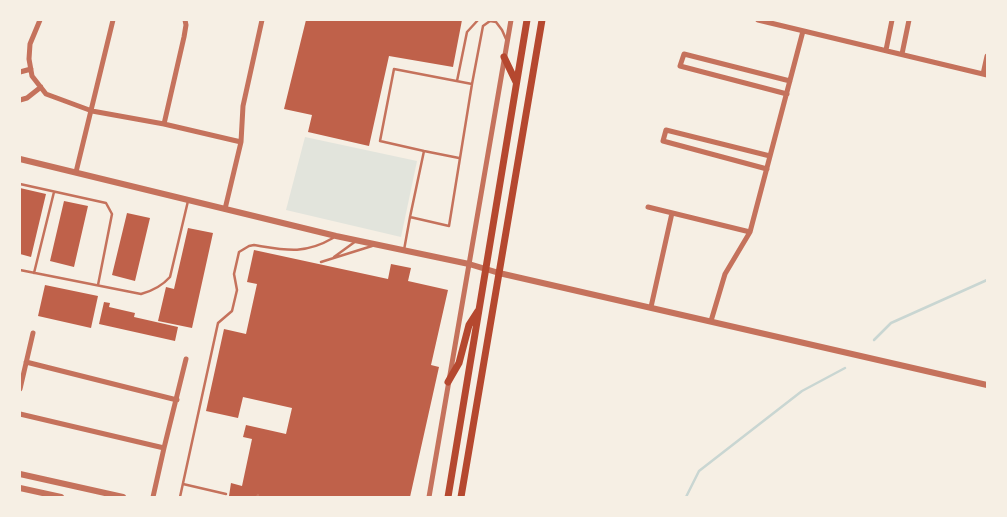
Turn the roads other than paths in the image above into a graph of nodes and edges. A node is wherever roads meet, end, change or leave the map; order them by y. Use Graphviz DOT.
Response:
graph roads {
  1 [pos="40,20"];
  2 [pos="113,20"];
  3 [pos="185,20"];
  4 [pos="262,20"];
  5 [pos="478,20"];
  6 [pos="496,20"];
  7 [pos="511,20"];
  8 [pos="527,20"];
  9 [pos="542,20"];
  10 [pos="761,20"];
  11 [pos="892,20"];
  12 [pos="909,20"];
  13 [pos="499,26"];
  14 [pos="803,31"];
  15 [pos="507,42"];
  16 [pos="886,50"];
  17 [pos="902,54"];
  18 [pos="987,56"];
  19 [pos="504,57"];
  20 [pos="31,69"];
  21 [pos="20,72"];
  22 [pos="985,74"];
  23 [pos="457,81"];
  24 [pos="790,81"];
  25 [pos="516,82"];
  26 [pos="472,84"];
  27 [pos="41,87"];
  28 [pos="787,94"];
  29 [pos="20,100"];
  30 [pos="92,111"];
  31 [pos="164,124"];
  32 [pos="241,142"];
  33 [pos="424,151"];
  34 [pos="770,156"];
  35 [pos="460,158"];
  36 [pos="20,159"];
  37 [pos="767,168"];
  38 [pos="76,172"];
  39 [pos="20,184"];
  40 [pos="54,192"];
  41 [pos="189,200"];
  42 [pos="648,207"];
  43 [pos="225,209"];
  44 [pos="672,212"];
  45 [pos="410,217"];
  46 [pos="750,232"];
  47 [pos="336,236"];
  48 [pos="357,240"];
  49 [pos="376,244"];
  50 [pos="404,250"];
  51 [pos="331,259"];
  52 [pos="321,262"];
  53 [pos="468,264"];
  54 [pos="486,269"];
  55 [pos="20,270"];
  56 [pos="34,273"];
  57 [pos="499,273"];
  58 [pos="98,285"];
  59 [pos="651,307"];
  60 [pos="480,309"];
  61 [pos="711,321"];
  62 [pos="33,333"];
  63 [pos="186,359"];
  64 [pos="26,362"];
  65 [pos="448,382"];
  66 [pos="987,385"];
  67 [pos="20,389"];
  68 [pos="177,400"];
  69 [pos="20,414"];
  70 [pos="164,448"];
  71 [pos="20,474"];
  72 [pos="183,484"];
  73 [pos="20,488"];
  74 [pos="226,494"];
  75 [pos="61,497"];
  76 [pos="123,497"];
  77 [pos="153,497"];
  78 [pos="180,497"];
  79 [pos="429,497"];
  80 [pos="448,497"];
  81 [pos="461,497"];
  1 -- 20 [label="street"];
  2 -- 30 [label="street"];
  3 -- 31 [label="street"];
  4 -- 32 [label="street"];
  5 -- 23 [label="lane"];
  6 -- 13 [label="lane"];
  7 -- 15 [label="street"];
  8 -- 25 [label="main road"];
  9 -- 57 [label="main road"];
  10 -- 14 [label="street"];
  11 -- 16 [label="street"];
  12 -- 17 [label="street"];
  13 -- 15 [label="lane"];
  13 -- 26 [label="lane"];
  14 -- 16 [label="street"];
  14 -- 24 [label="street"];
  15 -- 19 [label="street"];
  16 -- 17 [label="street"];
  17 -- 22 [label="street"];
  18 -- 22 [label="street"];
  19 -- 25 [label="main road"];
  19 -- 53 [label="street"];
  20 -- 21 [label="street"];
  20 -- 27 [label="street"];
  23 -- 26 [label="lane"];
  23 -- 33 [label="lane"];
  24 -- 28 [label="street"];
  24 -- 28 [label="street"];
  25 -- 54 [label="main road"];
  26 -- 35 [label="lane"];
  27 -- 29 [label="street"];
  27 -- 30 [label="street"];
  28 -- 34 [label="street"];
  30 -- 31 [label="street"];
  30 -- 38 [label="street"];
  31 -- 32 [label="street"];
  32 -- 43 [label="street"];
  33 -- 35 [label="lane"];
  33 -- 45 [label="lane"];
  34 -- 37 [label="street"];
  34 -- 37 [label="street"];
  35 -- 45 [label="lane"];
  36 -- 38 [label="street"];
  37 -- 46 [label="street"];
  38 -- 41 [label="street"];
  39 -- 40 [label="lane"];
  40 -- 56 [label="lane"];
  40 -- 58 [label="lane"];
  41 -- 43 [label="street"];
  41 -- 58 [label="lane"];
  42 -- 44 [label="street"];
  43 -- 47 [label="street"];
  44 -- 46 [label="street"];
  44 -- 59 [label="street"];
  45 -- 50 [label="lane"];
  46 -- 61 [label="street"];
  47 -- 48 [label="street"];
  47 -- 72 [label="lane"];
  48 -- 49 [label="street"];
  48 -- 51 [label="lane"];
  49 -- 50 [label="street"];
  49 -- 51 [label="lane"];
  50 -- 53 [label="street"];
  51 -- 52 [label="lane"];
  53 -- 54 [label="street"];
  53 -- 65 [label="street"];
  54 -- 57 [label="street"];
  54 -- 60 [label="main road"];
  55 -- 56 [label="lane"];
  56 -- 58 [label="lane"];
  57 -- 59 [label="street"];
  57 -- 81 [label="main road"];
  59 -- 61 [label="street"];
  60 -- 65 [label="main road"];
  60 -- 80 [label="main road"];
  61 -- 66 [label="street"];
  62 -- 64 [label="street"];
  63 -- 68 [label="street"];
  64 -- 67 [label="street"];
  64 -- 68 [label="street"];
  65 -- 79 [label="street"];
  68 -- 70 [label="street"];
  69 -- 70 [label="street"];
  70 -- 77 [label="street"];
  71 -- 76 [label="street"];
  72 -- 74 [label="lane"];
  72 -- 78 [label="lane"];
  73 -- 75 [label="street"];
}
